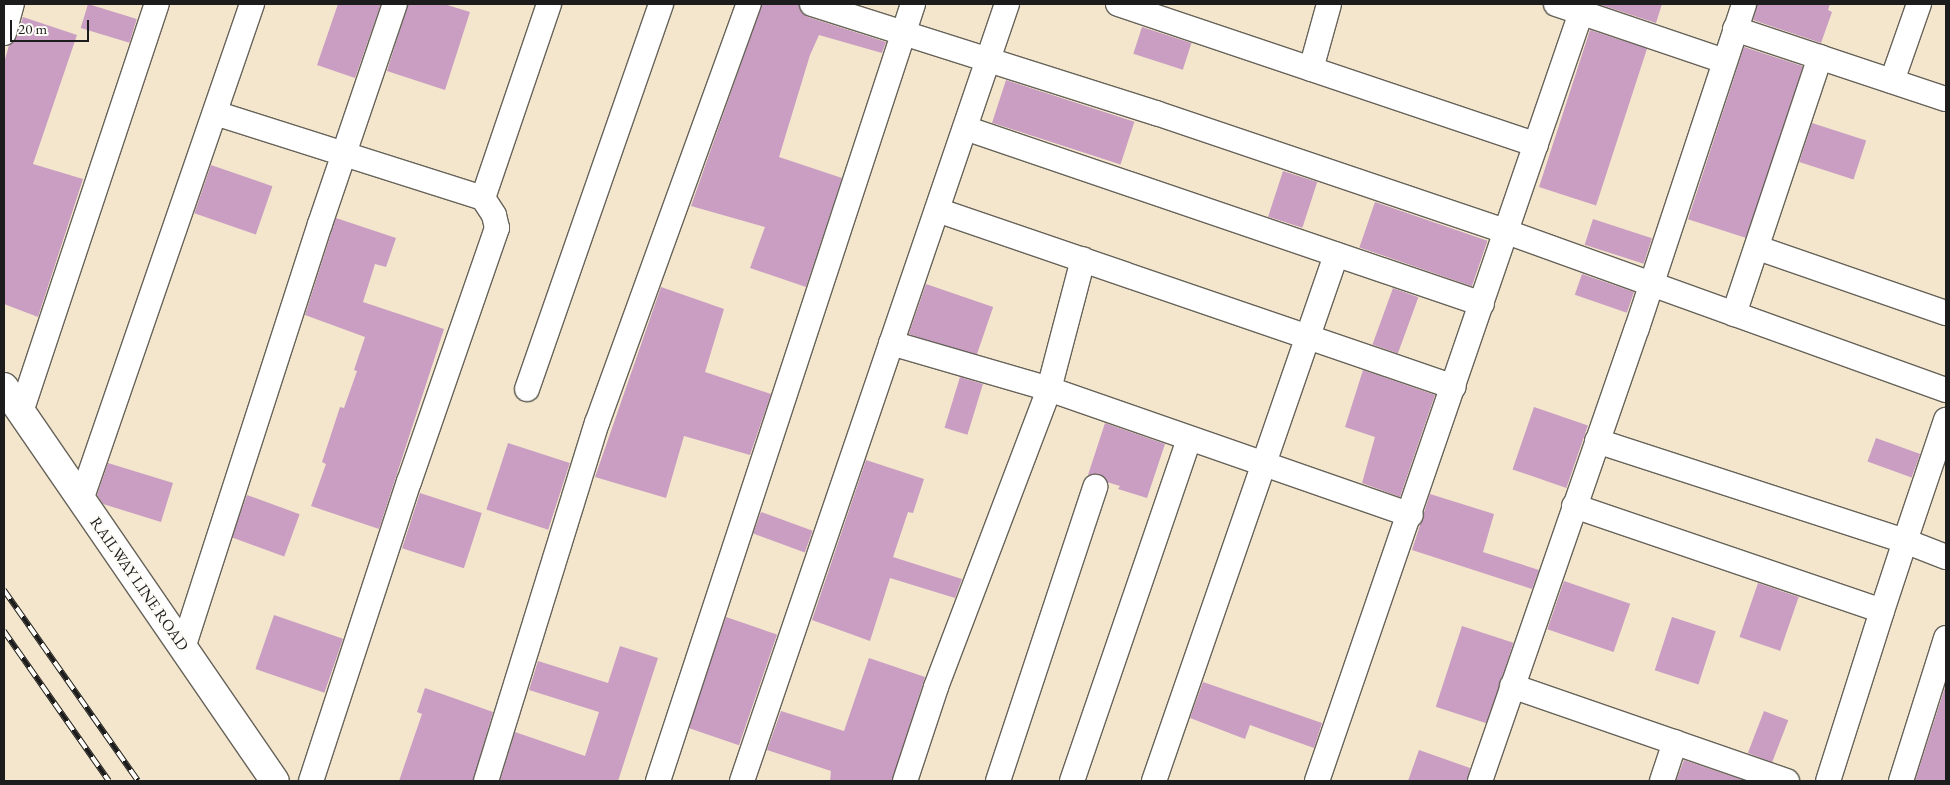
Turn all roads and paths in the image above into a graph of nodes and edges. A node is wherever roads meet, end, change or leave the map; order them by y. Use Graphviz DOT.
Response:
graph roads {
  1 [pos="12,4"];
  2 [pos="158,4"];
  3 [pos="252,4"];
  4 [pos="396,4"];
  5 [pos="549,4"];
  6 [pos="661,4"];
  7 [pos="749,4"];
  8 [pos="812,4"];
  9 [pos="913,4"];
  10 [pos="1007,4"];
  11 [pos="1118,4"];
  12 [pos="1329,4"];
  13 [pos="1556,4"];
  14 [pos="1744,4"];
  15 [pos="1919,4"];
  16 [pos="1583,8"];
  17 [pos="1735,29"];
  18 [pos="4,33"];
  19 [pos="903,33"];
  20 [pos="1820,57"];
  21 [pos="1724,61"];
  22 [pos="988,62"];
  23 [pos="1311,69"];
  24 [pos="1892,81"];
  25 [pos="1946,99"];
  26 [pos="215,113"];
  27 [pos="965,128"];
  28 [pos="1536,145"];
  29 [pos="343,156"];
  30 [pos="483,198"];
  31 [pos="937,210"];
  32 [pos="1507,232"];
  33 [pos="1758,248"];
  34 [pos="1336,255"];
  35 [pos="1083,259"];
  36 [pos="1651,284"];
  37 [pos="1482,304"];
  38 [pos="1946,313"];
  39 [pos="1734,314"];
  40 [pos="1308,336"];
  41 [pos="891,343"];
  42 [pos="4,387"];
  43 [pos="1454,387"];
  44 [pos="527,389"];
  45 [pos="1049,389"];
  46 [pos="1946,390"];
  47 [pos="21,412"];
  48 [pos="1946,420"];
  49 [pos="1189,439"];
  50 [pos="1597,441"];
  51 [pos="1266,463"];
  52 [pos="1095,487"];
  53 [pos="81,500"];
  54 [pos="1574,506"];
  55 [pos="1411,515"];
  56 [pos="1905,541"];
  57 [pos="1946,557"];
  58 [pos="1882,611"];
  59 [pos="1946,638"];
  60 [pos="183,648"];
  61 [pos="1512,686"];
  62 [pos="1675,742"];
  63 [pos="275,781"];
  64 [pos="311,781"];
  65 [pos="486,781"];
  66 [pos="658,781"];
  67 [pos="742,781"];
  68 [pos="905,781"];
  69 [pos="998,781"];
  70 [pos="1072,781"];
  71 [pos="1154,781"];
  72 [pos="1317,781"];
  73 [pos="1480,781"];
  74 [pos="1662,781"];
  75 [pos="1787,781"];
  76 [pos="1828,781"];
  77 [pos="1901,781"];
  1 -- 18 [label="street"];
  2 -- 47 [label="street"];
  3 -- 26 [label="street"];
  4 -- 29 [label="street"];
  5 -- 30 [label="street"];
  6 -- 44 [label="street"];
  7 -- 65 [label="street"];
  8 -- 19 [label="street"];
  9 -- 19 [label="street"];
  10 -- 22 [label="street"];
  11 -- 23 [label="street"];
  12 -- 23 [label="street"];
  13 -- 16 [label="street"];
  14 -- 17 [label="street"];
  15 -- 24 [label="street"];
  16 -- 21 [label="street"];
  16 -- 28 [label="street"];
  17 -- 20 [label="street"];
  17 -- 21 [label="street"];
  19 -- 22 [label="street"];
  19 -- 66 [label="street"];
  20 -- 24 [label="street"];
  20 -- 33 [label="street"];
  21 -- 36 [label="street"];
  22 -- 27 [label="street"];
  22 -- 32 [label="street"];
  23 -- 28 [label="street"];
  24 -- 25 [label="street"];
  26 -- 29 [label="street"];
  26 -- 53 [label="street"];
  27 -- 31 [label="street"];
  27 -- 34 [label="street"];
  28 -- 32 [label="street"];
  29 -- 30 [label="street"];
  29 -- 60 [label="street"];
  30 -- 64 [label="street"];
  31 -- 35 [label="street"];
  31 -- 41 [label="street"];
  32 -- 36 [label="street"];
  32 -- 37 [label="street"];
  33 -- 38 [label="street"];
  33 -- 39 [label="street"];
  34 -- 37 [label="street"];
  34 -- 40 [label="street"];
  35 -- 40 [label="street"];
  35 -- 45 [label="street"];
  36 -- 39 [label="street"];
  36 -- 50 [label="street"];
  37 -- 43 [label="street"];
  39 -- 46 [label="street"];
  40 -- 43 [label="street"];
  40 -- 51 [label="street"];
  41 -- 45 [label="street"];
  41 -- 67 [label="street"];
  42 -- 47 [label="street, RAILWAY LINE ROAD"];
  43 -- 55 [label="street"];
  45 -- 49 [label="street"];
  45 -- 68 [label="street"];
  47 -- 53 [label="street, RAILWAY LINE ROAD"];
  48 -- 56 [label="street"];
  49 -- 51 [label="street"];
  49 -- 70 [label="street"];
  50 -- 54 [label="street"];
  50 -- 56 [label="street"];
  51 -- 55 [label="street"];
  51 -- 71 [label="street"];
  52 -- 69 [label="street"];
  53 -- 60 [label="street, RAILWAY LINE ROAD"];
  54 -- 58 [label="street"];
  54 -- 61 [label="street"];
  55 -- 72 [label="street"];
  56 -- 57 [label="street"];
  56 -- 58 [label="street"];
  58 -- 76 [label="street"];
  59 -- 77 [label="street"];
  60 -- 63 [label="street, RAILWAY LINE ROAD"];
  61 -- 62 [label="street"];
  61 -- 73 [label="street"];
  62 -- 74 [label="street"];
  62 -- 75 [label="street"];
}
